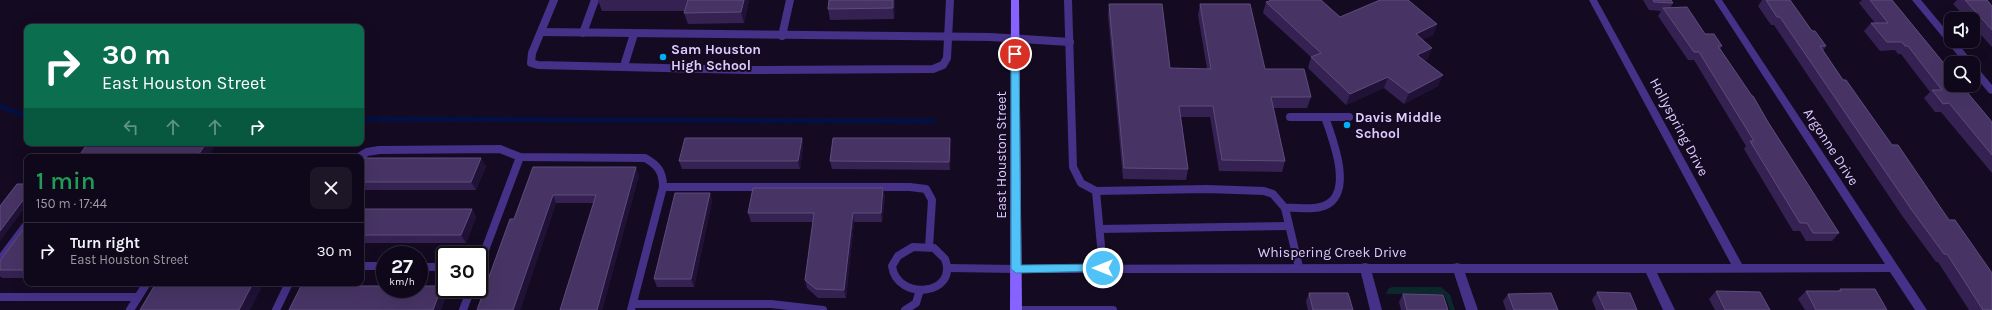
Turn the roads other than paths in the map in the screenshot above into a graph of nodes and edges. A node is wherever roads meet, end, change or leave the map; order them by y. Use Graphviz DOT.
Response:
graph roads {
  1 [pos="554,0"];
  2 [pos="595,0"];
  3 [pos="790,0"];
  4 [pos="950,0"];
  5 [pos="1015,0"];
  6 [pos="1068,0"];
  7 [pos="1593,0"];
  8 [pos="1718,0"];
  9 [pos="1916,0"];
  10 [pos="542,32"];
  11 [pos="583,33"];
  12 [pos="634,34"];
  13 [pos="782,36"];
  14 [pos="948,37"];
  15 [pos="1015,38"];
  16 [pos="1070,42"];
  17 [pos="1962,56"];
  18 [pos="624,66"];
  19 [pos="1980,76"];
  20 [pos="1992,91"];
  21 [pos="1290,117"];
  22 [pos="1325,117"];
  23 [pos="1349,117"];
  24 [pos="364,154"];
  25 [pos="520,157"];
  26 [pos="663,187"];
  27 [pos="1096,191"];
  28 [pos="1285,208"];
  29 [pos="1289,226"];
  30 [pos="24,228"];
  31 [pos="1100,229"];
  32 [pos="487,246"];
  33 [pos="929,247"];
  34 [pos="0,260"];
  35 [pos="364,266"];
  36 [pos="376,266"];
  37 [pos="1300,267"];
  38 [pos="1365,267"];
  39 [pos="948,268"];
  40 [pos="1103,268"];
  41 [pos="1457,268"];
  42 [pos="1649,268"];
  43 [pos="1738,268"];
  44 [pos="1894,268"];
  45 [pos="1016,269"];
  46 [pos="144,286"];
  47 [pos="288,286"];
  48 [pos="919,293"];
  49 [pos="0,297"];
  50 [pos="138,297"];
  51 [pos="467,298"];
  52 [pos="632,307"];
  53 [pos="130,310"];
  54 [pos="276,310"];
  55 [pos="463,310"];
  56 [pos="823,310"];
  57 [pos="904,310"];
  58 [pos="1016,310"];
  59 [pos="1023,310"];
  60 [pos="1113,310"];
  61 [pos="1376,310"];
  62 [pos="1472,310"];
  63 [pos="1669,310"];
  64 [pos="1921,310"];
  1 -- 10 [label="lane"];
  2 -- 11 [label="lane"];
  3 -- 13 [label="lane"];
  4 -- 14 [label="lane"];
  5 -- 15 [label="main road, East Houston Street"];
  6 -- 16 [label="lane"];
  7 -- 43 [label="street, Hollyspring Drive"];
  8 -- 44 [label="street, Argonne Drive"];
  9 -- 17 [label="street"];
  10 -- 11 [label="lane"];
  10 -- 18 [label="lane"];
  11 -- 12 [label="lane"];
  12 -- 13 [label="lane"];
  12 -- 18 [label="lane"];
  13 -- 14 [label="lane"];
  14 -- 15 [label="lane"];
  14 -- 18 [label="lane"];
  15 -- 16 [label="lane"];
  15 -- 45 [label="main road, East Houston Street"];
  16 -- 27 [label="lane"];
  19 -- 20 [label="street"];
  21 -- 22 [label="lane"];
  22 -- 23 [label="lane"];
  22 -- 28 [label="lane"];
  24 -- 25 [label="lane"];
  25 -- 26 [label="lane"];
  25 -- 32 [label="lane"];
  26 -- 33 [label="lane"];
  26 -- 52 [label="lane"];
  27 -- 28 [label="lane"];
  27 -- 31 [label="lane"];
  28 -- 29 [label="lane"];
  29 -- 31 [label="lane"];
  29 -- 37 [label="lane"];
  30 -- 34 [label="lane"];
  31 -- 40 [label="lane"];
  33 -- 39 [label="lane"];
  33 -- 48 [label="lane"];
  35 -- 36 [label="lane"];
  37 -- 38 [label="street, Whispering Creek Drive"];
  37 -- 40 [label="street, Whispering Creek Drive"];
  38 -- 41 [label="street, Whispering Creek Drive"];
  38 -- 61 [label="street"];
  39 -- 45 [label="lane"];
  39 -- 48 [label="lane"];
  40 -- 45 [label="street, Whispering Creek Drive"];
  41 -- 42 [label="street, Whispering Creek Drive"];
  41 -- 62 [label="street"];
  42 -- 43 [label="street, Whispering Creek Drive"];
  42 -- 63 [label="street"];
  43 -- 44 [label="street"];
  44 -- 64 [label="street, Argonne Drive"];
  45 -- 58 [label="main road, East Houston Street"];
  46 -- 50 [label="lane"];
  47 -- 54 [label="lane"];
  48 -- 57 [label="lane"];
  49 -- 50 [label="lane"];
  50 -- 53 [label="lane"];
  51 -- 55 [label="lane"];
  52 -- 56 [label="lane"];
  59 -- 60 [label="lane"];
}
